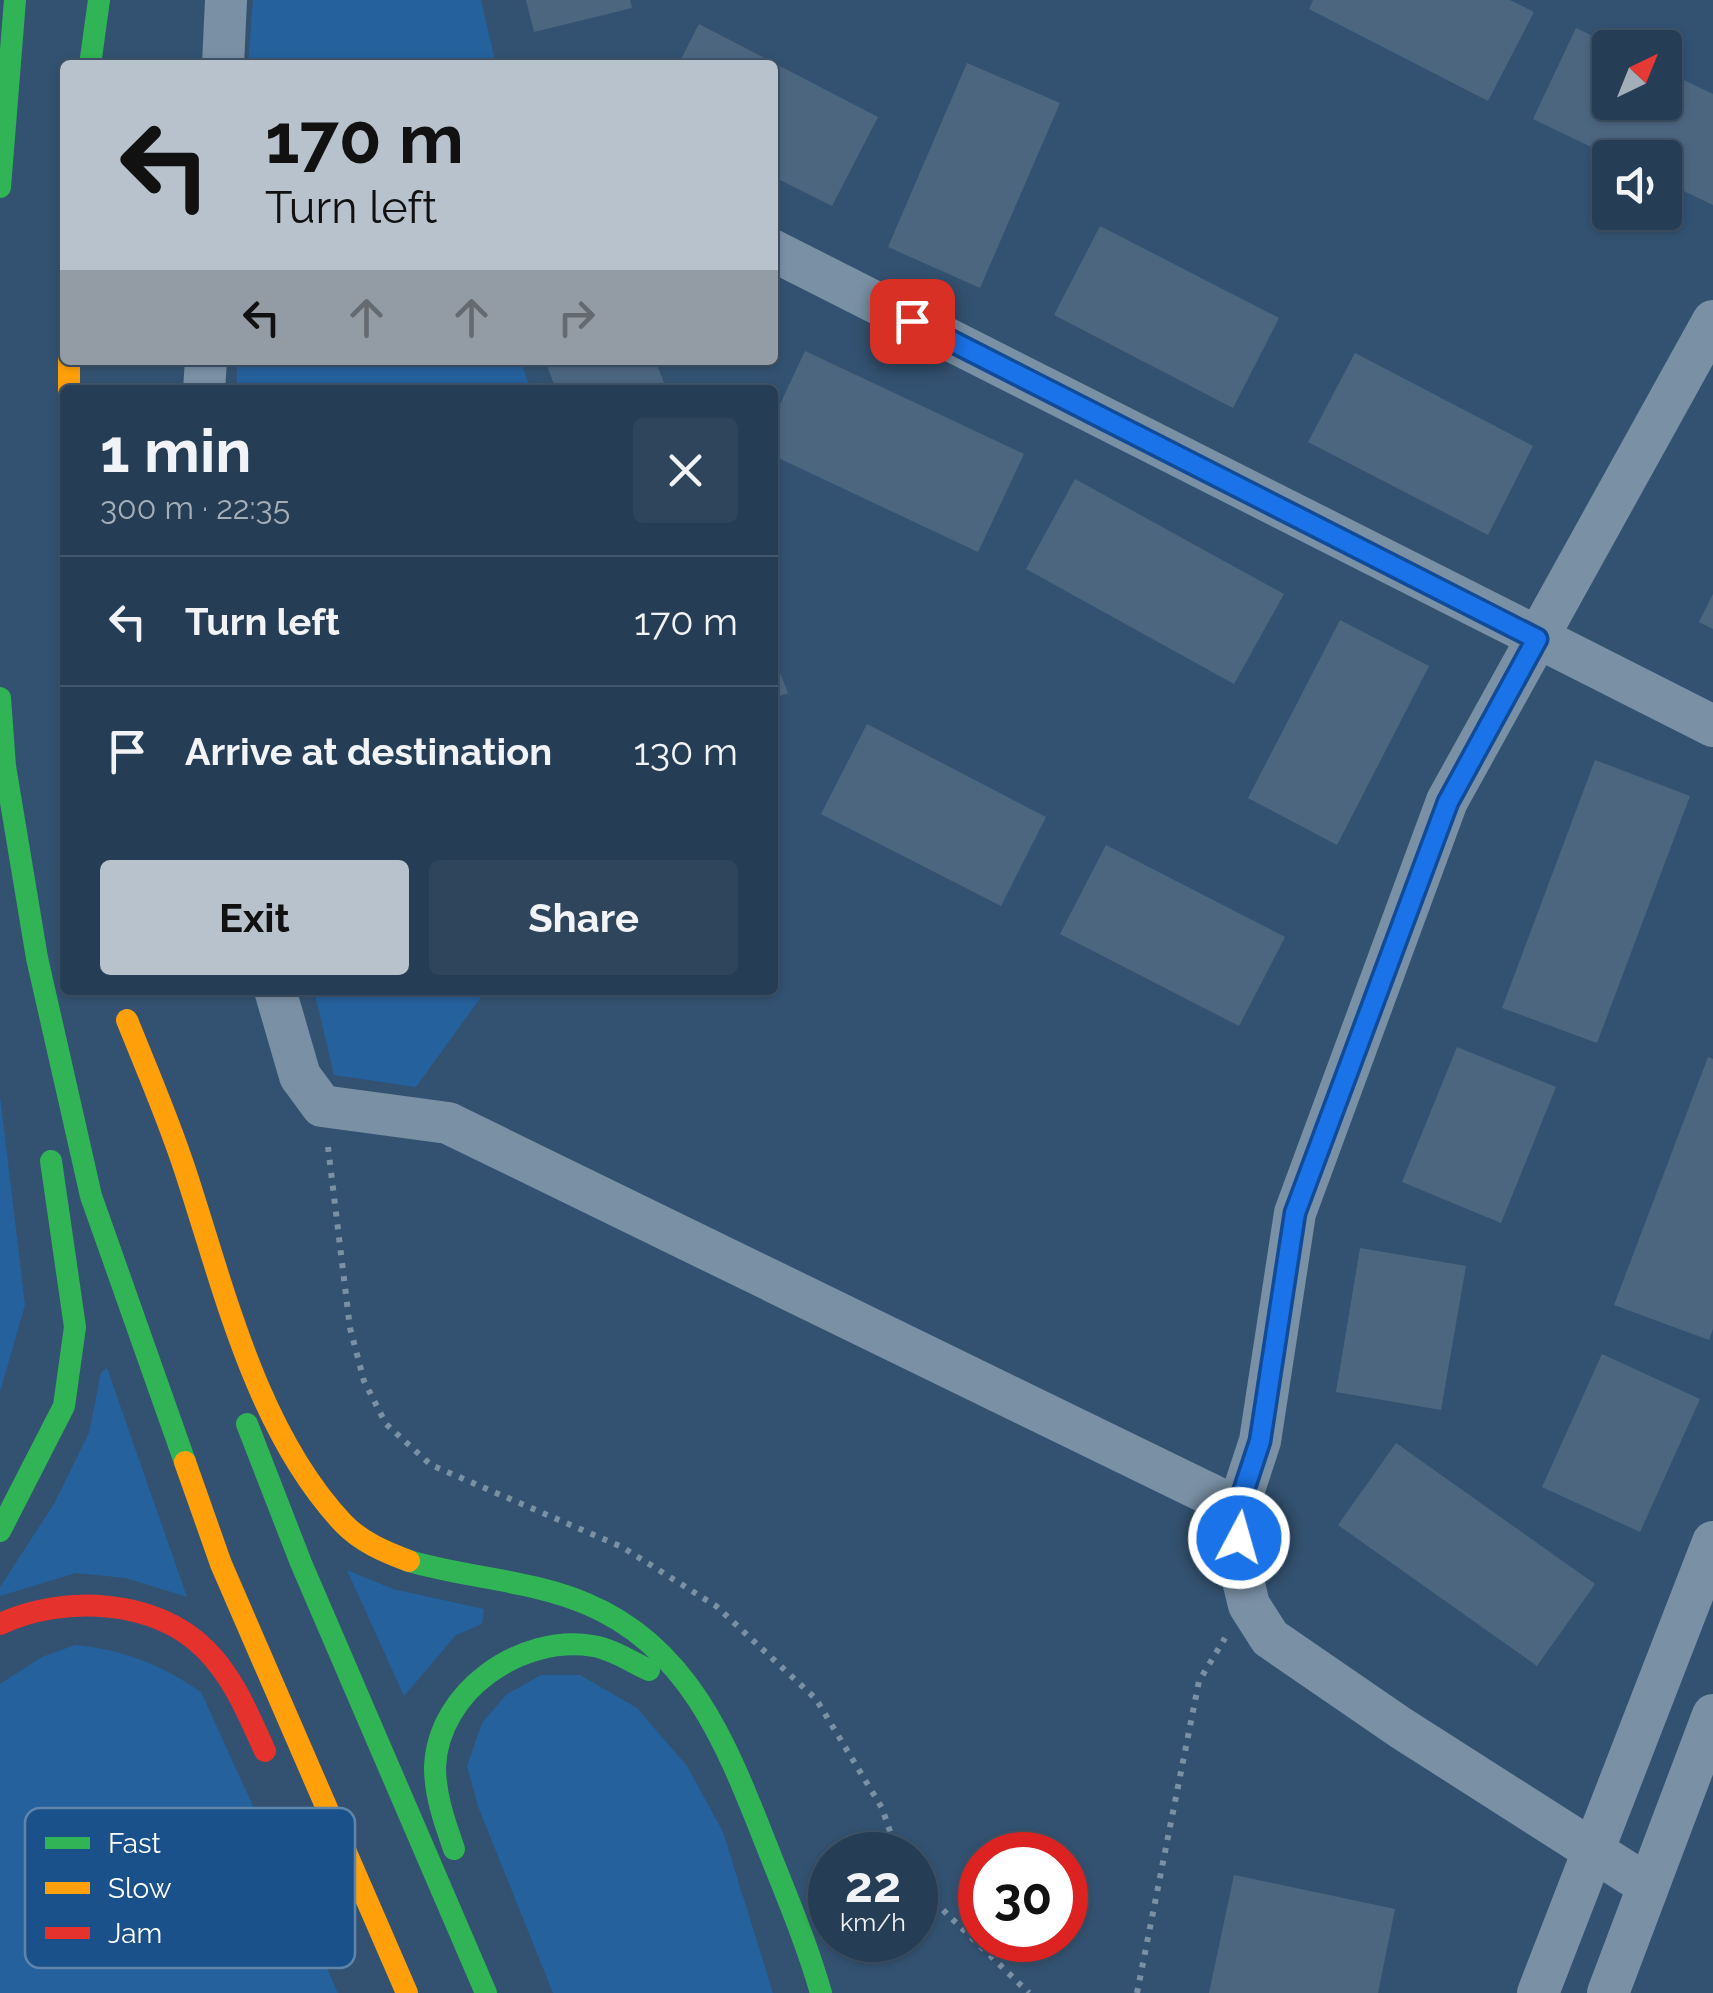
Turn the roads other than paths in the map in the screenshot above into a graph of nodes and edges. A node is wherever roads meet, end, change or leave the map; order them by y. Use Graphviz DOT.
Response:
graph roads {
  1 [pos="15,0"];
  2 [pos="99,0"];
  3 [pos="226,0"];
  4 [pos="91,60"];
  5 [pos="223,60"];
  6 [pos="0,187"];
  7 [pos="778,253"];
  8 [pos="1713,321"];
  9 [pos="1537,639"];
  10 [pos="0,698"];
  11 [pos="1713,726"];
  12 [pos="30,912"];
  13 [pos="123,995"];
  14 [pos="276,995"];
  15 [pos="22,1006"];
  16 [pos="126,1020"];
  17 [pos="45,1133"];
  18 [pos="160,1170"];
  19 [pos="238,1404"];
  20 [pos="1238,1508"];
  21 [pos="0,1531"];
  22 [pos="1713,1542"];
  23 [pos="0,1624"];
  24 [pos="1713,1715"];
  25 [pos="722,1729"];
  26 [pos="272,1766"];
  27 [pos="326,1808"];
  28 [pos="1594,1850"];
  29 [pos="355,1876"];
  30 [pos="1647,1884"];
  31 [pos="355,1910"];
  32 [pos="405,1993"];
  33 [pos="487,1993"];
  34 [pos="821,1993"];
  35 [pos="1538,1993"];
  36 [pos="1608,1993"];
  1 -- 6 [label="highway"];
  2 -- 4 [label="highway"];
  3 -- 5 [label="street"];
  7 -- 9 [label="street"];
  8 -- 9 [label="street"];
  9 -- 11 [label="street"];
  9 -- 20 [label="street"];
  10 -- 12 [label="highway"];
  12 -- 15 [label="highway"];
  12 -- 27 [label="highway"];
  13 -- 16 [label="highway"];
  14 -- 20 [label="street"];
  16 -- 18 [label="highway"];
  16 -- 25 [label="highway"];
  17 -- 21 [label="highway"];
  19 -- 33 [label="highway"];
  20 -- 28 [label="street"];
  22 -- 28 [label="street"];
  23 -- 26 [label="highway"];
  24 -- 30 [label="street"];
  25 -- 33 [label="highway"];
  25 -- 34 [label="highway"];
  28 -- 30 [label="street"];
  28 -- 35 [label="street"];
  29 -- 32 [label="highway"];
  30 -- 36 [label="street"];
  31 -- 32 [label="highway"];
}
